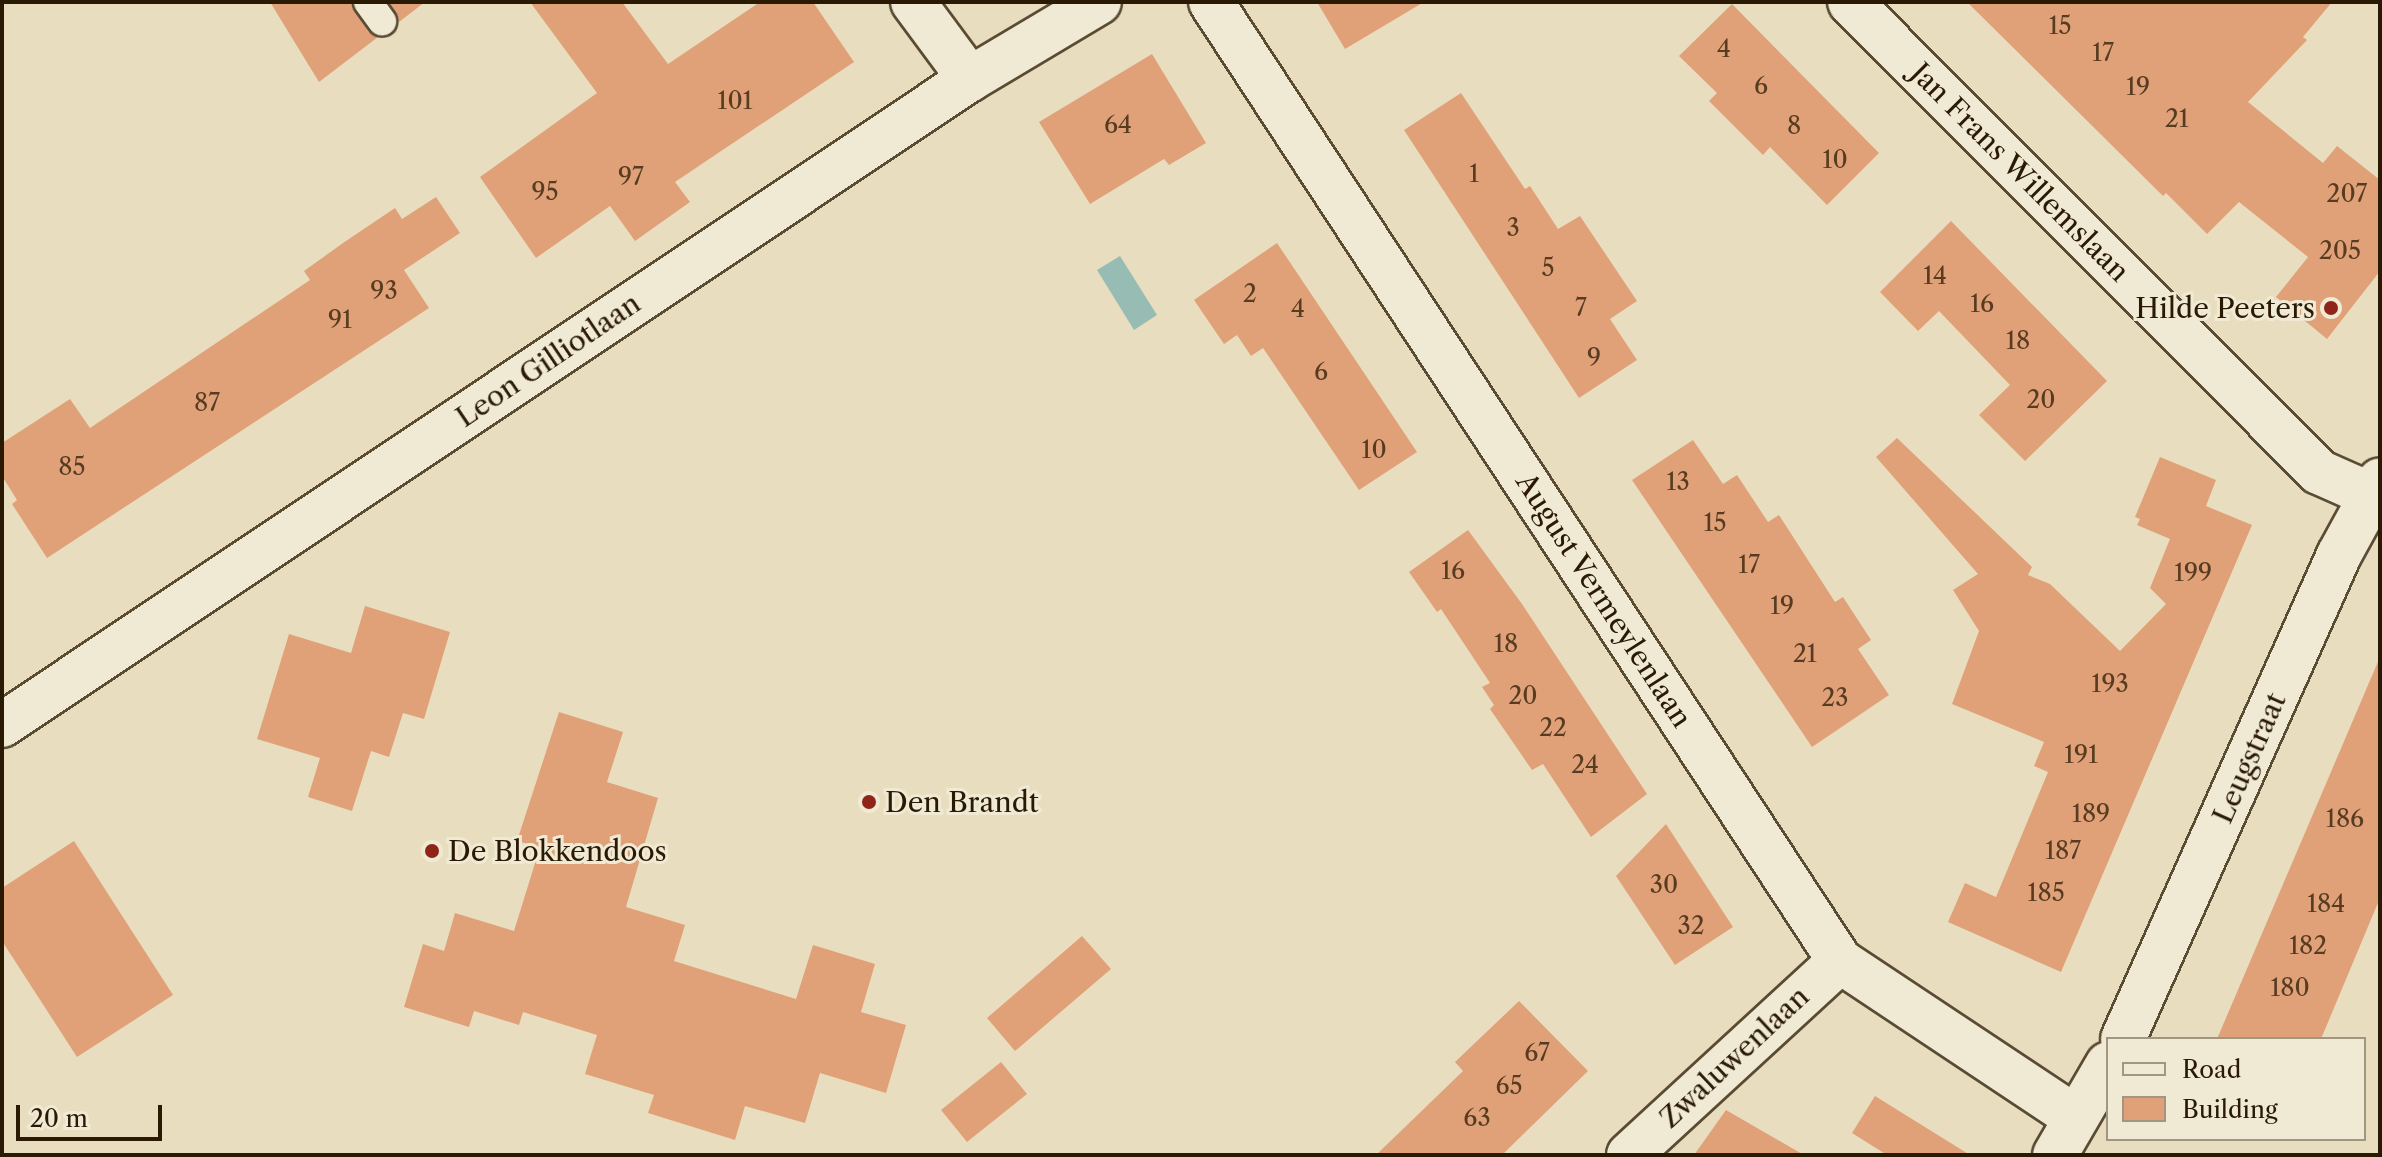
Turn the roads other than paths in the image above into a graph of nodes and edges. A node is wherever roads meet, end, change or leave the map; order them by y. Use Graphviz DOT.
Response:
graph roads {
  1 [pos="913,2"];
  2 [pos="1099,2"];
  3 [pos="1211,2"];
  4 [pos="1850,2"];
  5 [pos="970,79"];
  6 [pos="2377,492"];
  7 [pos="2,725"];
  8 [pos="1840,961"];
  9 [pos="2124,1037"];
  10 [pos="2106,1067"];
  11 [pos="2076,1118"];
  12 [pos="1629,1155"];
  13 [pos="2055,1155"];
  1 -- 5 [label="street"];
  2 -- 5 [label="street, Leon Gilliotlaan"];
  3 -- 8 [label="street, August Vermeylenlaan"];
  4 -- 6 [label="street, Jan Frans Willemslaan"];
  5 -- 7 [label="street, Leon Gilliotlaan"];
  6 -- 9 [label="street, Leugstraat"];
  8 -- 11 [label="street, August Vermeylenlaan"];
  8 -- 12 [label="street, Zwaluwenlaan"];
  10 -- 11 [label="street"];
  11 -- 13 [label="street"];
}
